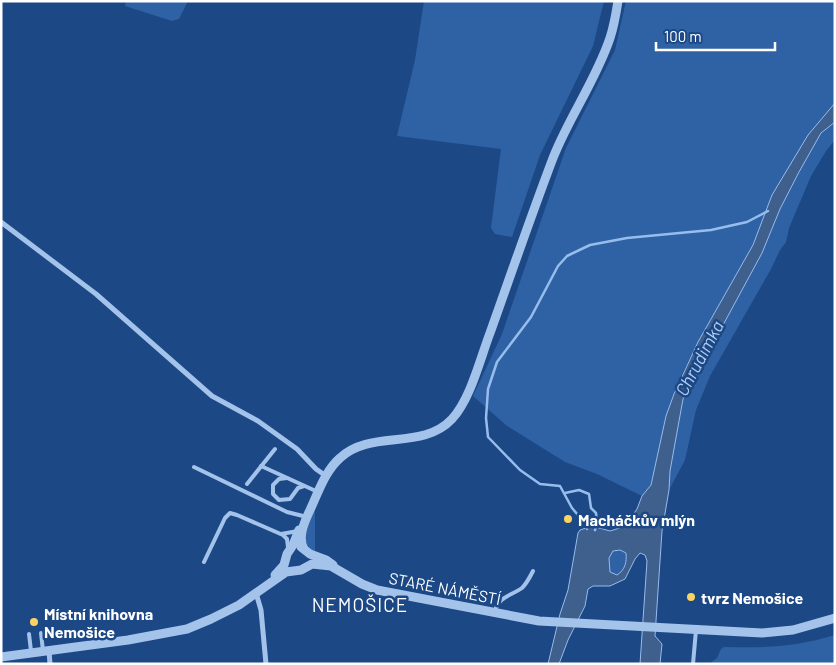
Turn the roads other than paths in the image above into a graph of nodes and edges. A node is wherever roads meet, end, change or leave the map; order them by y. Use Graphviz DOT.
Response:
graph roads {
  1 [pos="618,1"];
  2 [pos="1,222"];
  3 [pos="275,448"];
  4 [pos="261,466"];
  5 [pos="194,467"];
  6 [pos="326,476"];
  7 [pos="287,478"];
  8 [pos="247,484"];
  9 [pos="304,486"];
  10 [pos="318,492"];
  11 [pos="306,517"];
  12 [pos="298,531"];
  13 [pos="281,534"];
  14 [pos="305,550"];
  15 [pos="287,553"];
  16 [pos="204,562"];
  17 [pos="301,569"];
  18 [pos="533,571"];
  19 [pos="342,572"];
  20 [pos="260,590"];
  21 [pos="494,614"];
  22 [pos="835,618"];
  23 [pos="696,630"];
  24 [pos="41,633"];
  25 [pos="29,634"];
  26 [pos="46,652"];
  27 [pos="31,653"];
  28 [pos="1,657"];
  29 [pos="50,664"];
  30 [pos="266,664"];
  31 [pos="693,664"];
  1 -- 6 [label="street"];
  2 -- 6 [label="street"];
  3 -- 4 [label="lane"];
  4 -- 7 [label="lane"];
  4 -- 8 [label="lane"];
  5 -- 11 [label="lane"];
  6 -- 10 [label="street"];
  7 -- 9 [label="lane"];
  7 -- 9 [label="lane"];
  9 -- 10 [label="lane"];
  10 -- 11 [label="street"];
  11 -- 12 [label="street"];
  11 -- 14 [label="street"];
  12 -- 13 [label="lane"];
  12 -- 15 [label="street"];
  13 -- 15 [label="lane"];
  13 -- 16 [label="lane"];
  14 -- 15 [label="street, STARÉ NÁMĚSTÍ"];
  14 -- 17 [label="street"];
  14 -- 19 [label="street, STARÉ NÁMĚSTÍ"];
  15 -- 17 [label="street"];
  15 -- 20 [label="street"];
  17 -- 19 [label="street, STARÉ NÁMĚSTÍ"];
  17 -- 20 [label="street, STARÉ NÁMĚSTÍ"];
  18 -- 21 [label="lane"];
  19 -- 21 [label="street, STARÉ NÁMĚSTÍ"];
  20 -- 26 [label="street"];
  20 -- 30 [label="street"];
  21 -- 23 [label="street, STARÉ NÁMĚSTÍ"];
  22 -- 23 [label="street"];
  23 -- 31 [label="lane"];
  24 -- 26 [label="lane"];
  25 -- 27 [label="lane"];
  26 -- 27 [label="street"];
  26 -- 29 [label="street"];
  27 -- 28 [label="street"];
}
